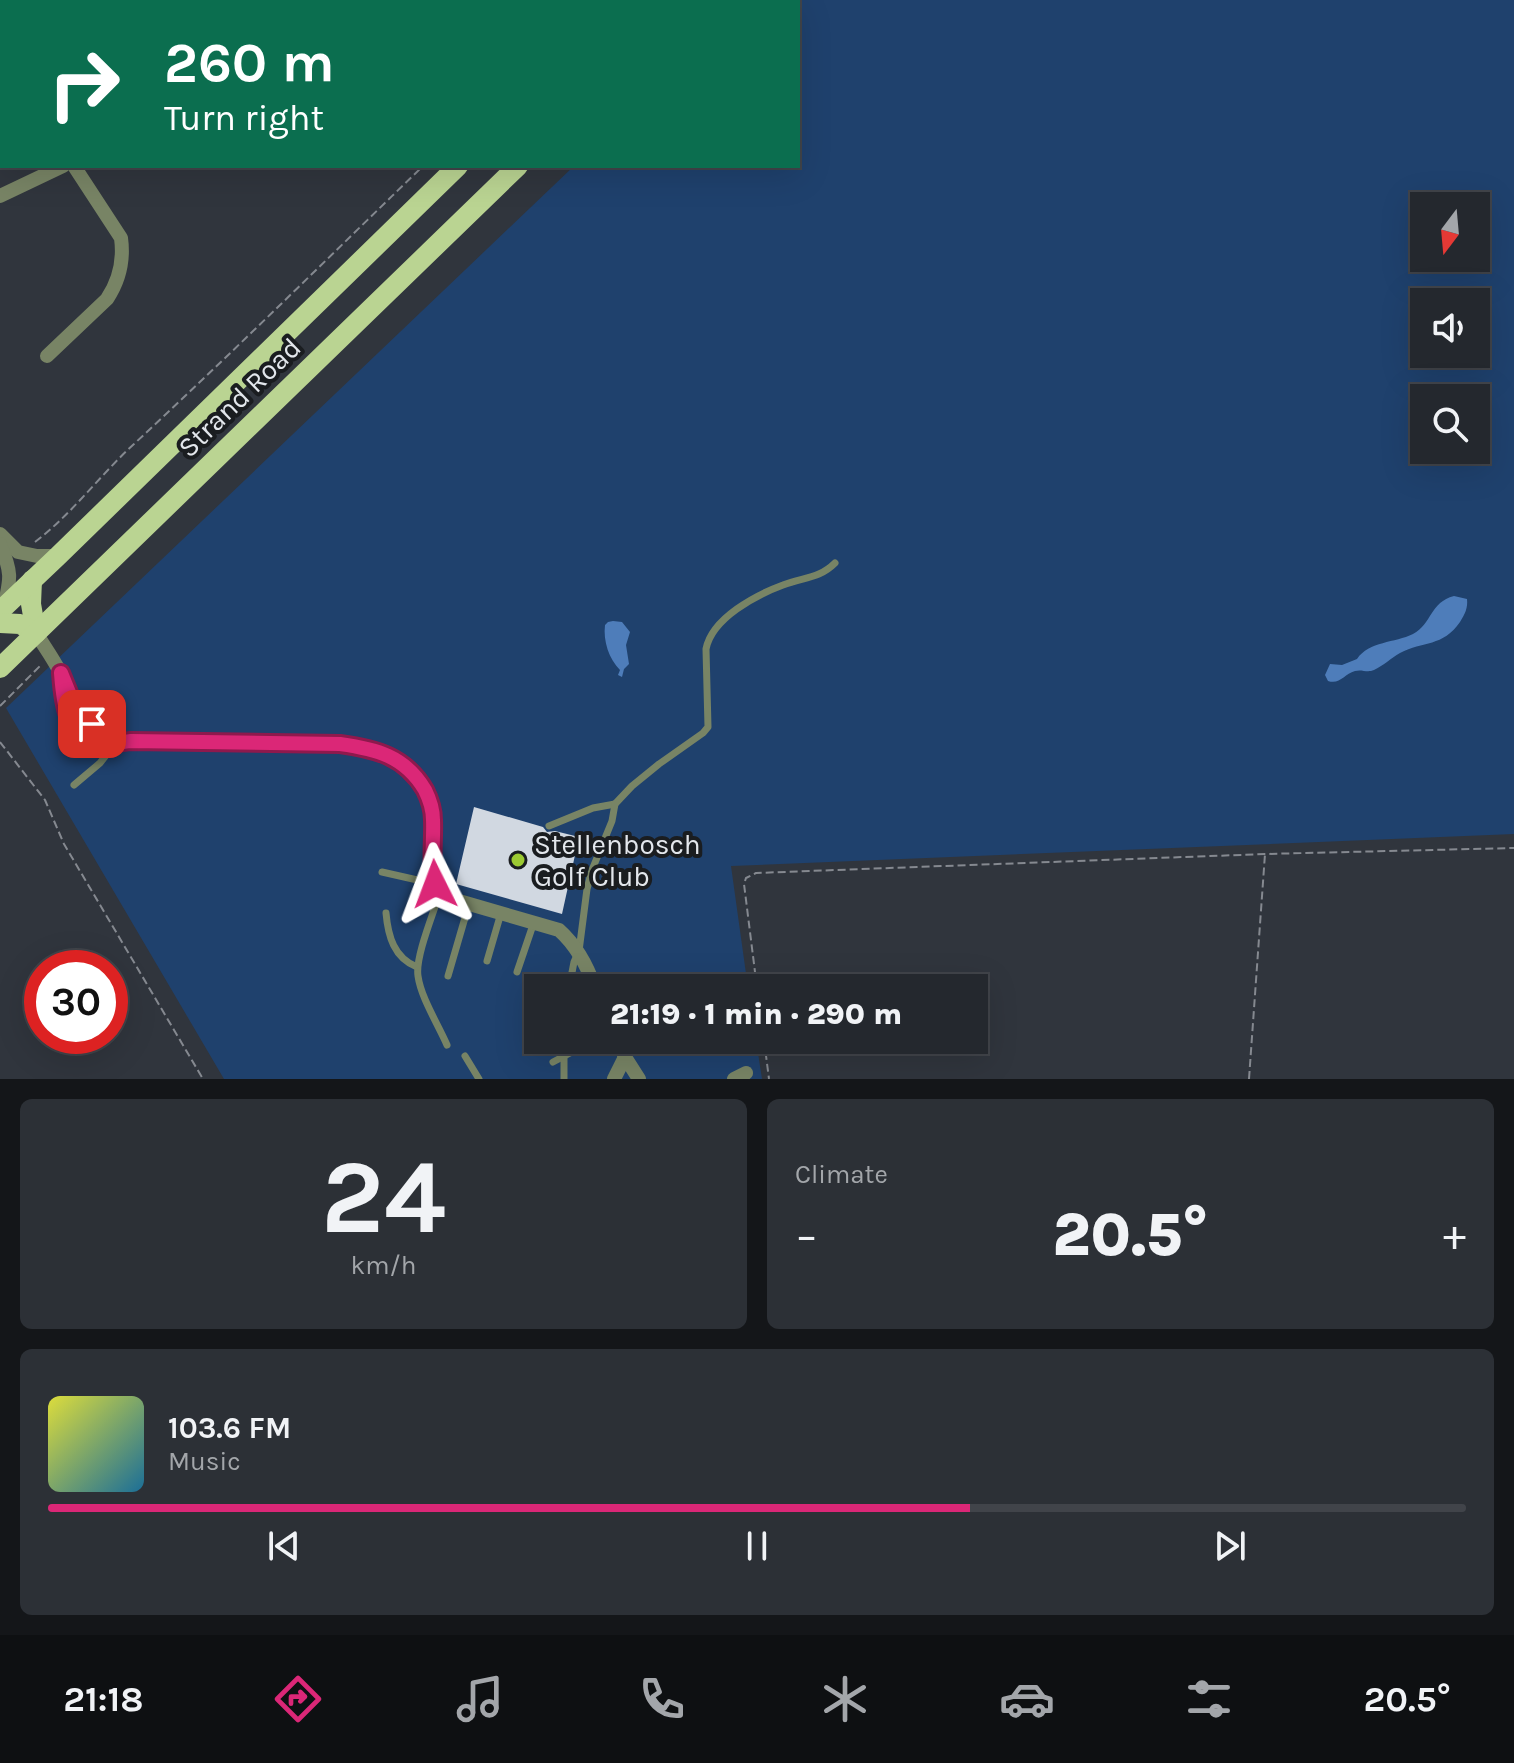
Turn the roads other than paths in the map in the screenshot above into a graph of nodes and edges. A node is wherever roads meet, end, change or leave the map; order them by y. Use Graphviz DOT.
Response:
graph roads {
  1 [pos="59,168"];
  2 [pos="75,168"];
  3 [pos="456,168"];
  4 [pos="516,168"];
  5 [pos="0,196"];
  6 [pos="47,356"];
  7 [pos="0,534"];
  8 [pos="0,544"];
  9 [pos="58,556"];
  10 [pos="835,563"];
  11 [pos="32,580"];
  12 [pos="1,614"];
  13 [pos="36,633"];
  14 [pos="0,668"];
  15 [pos="124,741"];
  16 [pos="74,785"];
  17 [pos="615,804"];
  18 [pos="549,826"];
  19 [pos="382,872"];
  20 [pos="438,888"];
  21 [pos="469,904"];
  22 [pos="386,913"];
  23 [pos="501,913"];
  24 [pos="534,922"];
  25 [pos="579,951"];
  26 [pos="487,961"];
  27 [pos="417,967"];
  28 [pos="517,972"];
  29 [pos="571,974"];
  30 [pos="590,974"];
  31 [pos="448,976"];
  32 [pos="447,1045"];
  33 [pos="569,1054"];
  34 [pos="624,1054"];
  35 [pos="465,1056"];
  36 [pos="625,1057"];
  37 [pos="564,1058"];
  38 [pos="553,1062"];
  39 [pos="479,1079"];
  40 [pos="564,1079"];
  41 [pos="614,1079"];
  42 [pos="639,1079"];
  1 -- 5 [label="street"];
  2 -- 6 [label="street"];
  3 -- 9 [label="main road, Strand Road"];
  4 -- 13 [label="main road, Strand Road"];
  7 -- 9 [label="street"];
  8 -- 12 [label="street"];
  9 -- 11 [label="main road, Strand Road"];
  10 -- 17 [label="lane"];
  11 -- 12 [label="main road, Strand Road"];
  11 -- 13 [label="main road"];
  12 -- 13 [label="main road"];
  13 -- 14 [label="main road, Strand Road"];
  13 -- 15 [label="street"];
  15 -- 16 [label="lane"];
  15 -- 20 [label="street"];
  17 -- 18 [label="lane"];
  17 -- 25 [label="lane"];
  19 -- 20 [label="lane"];
  20 -- 21 [label="street"];
  20 -- 27 [label="lane"];
  21 -- 23 [label="street"];
  21 -- 31 [label="lane"];
  22 -- 27 [label="lane"];
  23 -- 24 [label="street"];
  23 -- 26 [label="lane"];
  24 -- 25 [label="street"];
  24 -- 28 [label="lane"];
  25 -- 29 [label="lane"];
  25 -- 30 [label="street"];
  27 -- 32 [label="lane"];
  33 -- 37 [label="lane"];
  34 -- 36 [label="street"];
  35 -- 39 [label="lane"];
  36 -- 41 [label="street"];
  36 -- 42 [label="street"];
  37 -- 38 [label="lane"];
  37 -- 40 [label="lane"];
}
